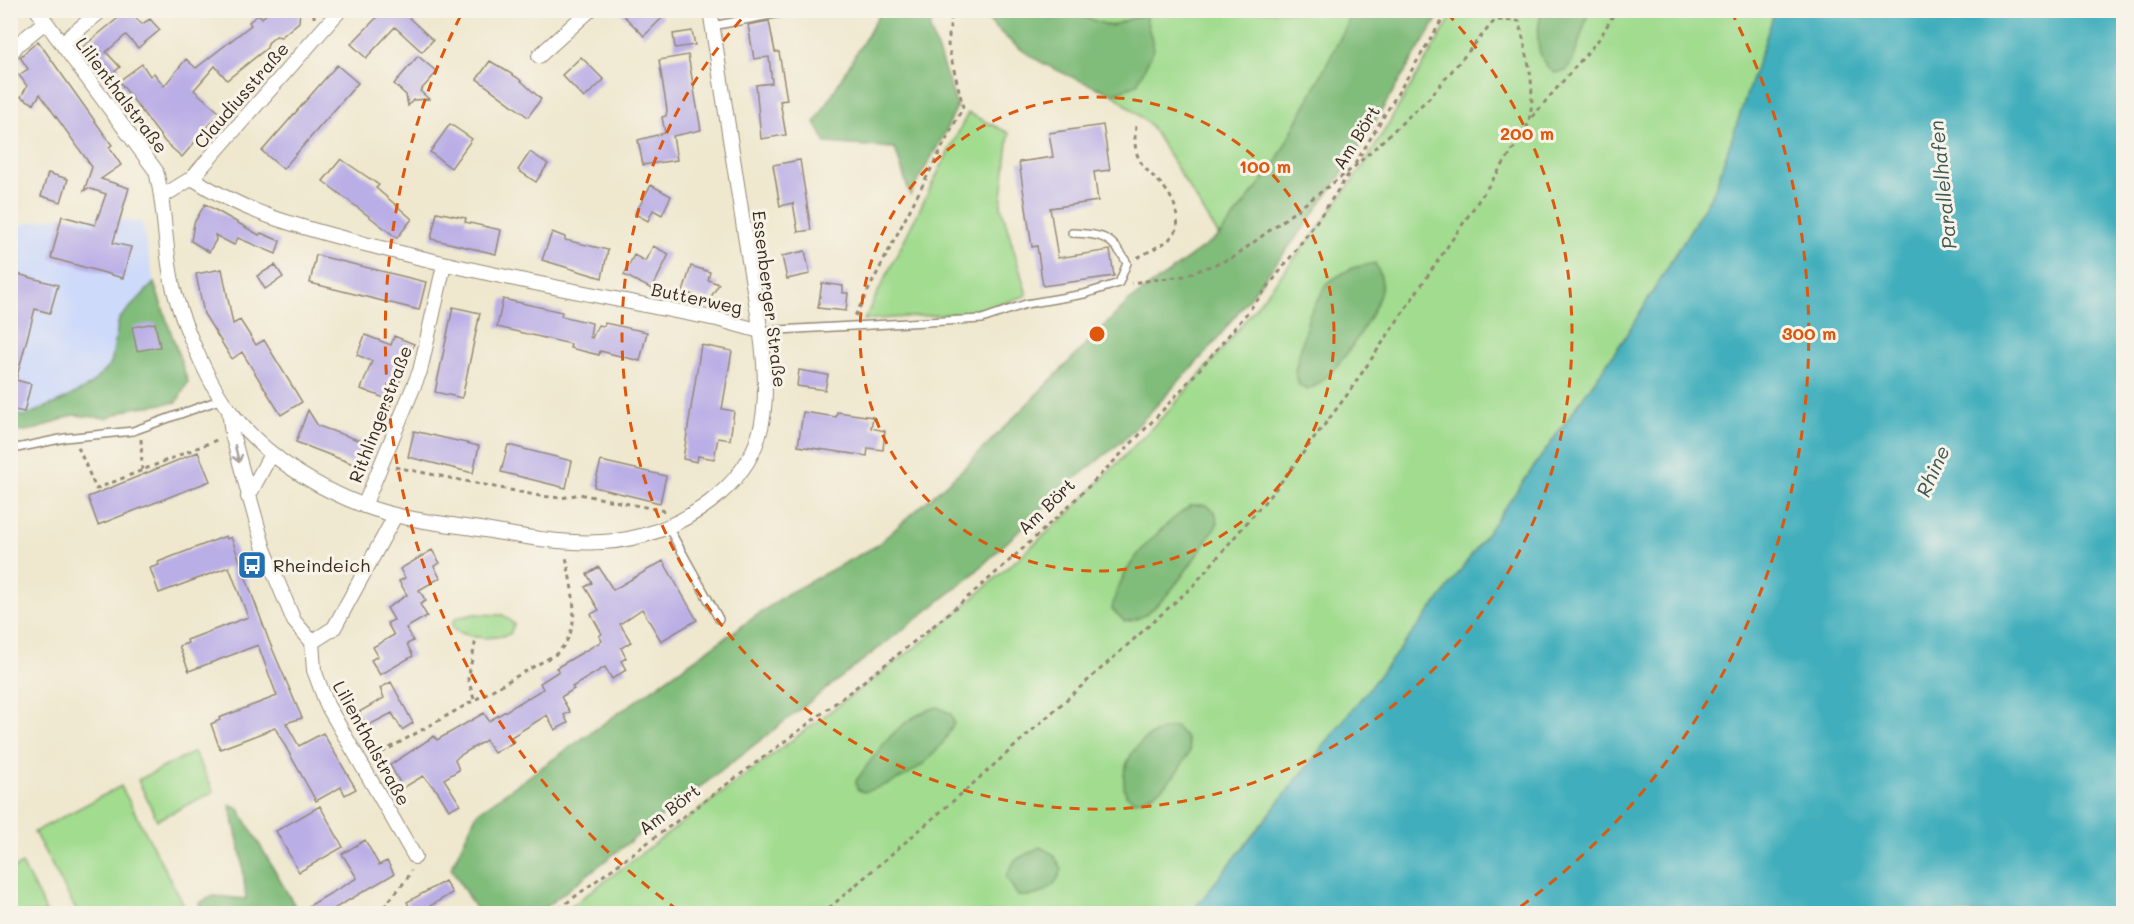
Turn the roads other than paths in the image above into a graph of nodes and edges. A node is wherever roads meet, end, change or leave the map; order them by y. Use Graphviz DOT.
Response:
graph roads {
  1 [pos="102,10"];
  2 [pos="340,10"];
  3 [pos="590,10"];
  4 [pos="710,10"];
  5 [pos="797,10"];
  6 [pos="41,16"];
  7 [pos="712,26"];
  8 [pos="62,43"];
  9 [pos="10,55"];
  10 [pos="539,56"];
  11 [pos="192,178"];
  12 [pos="163,196"];
  13 [pos="1072,233"];
  14 [pos="444,265"];
  15 [pos="760,331"];
  16 [pos="225,405"];
  17 [pos="17,448"];
  18 [pos="270,456"];
  19 [pos="248,497"];
  20 [pos="364,506"];
  21 [pos="395,516"];
  22 [pos="668,527"];
  23 [pos="719,619"];
  24 [pos="312,642"];
  25 [pos="415,857"];
  1 -- 8 [label="street"];
  2 -- 11 [label="street, Claudiusstraße"];
  3 -- 10 [label="street"];
  4 -- 7 [label="street, Essenberger Straße"];
  5 -- 7 [label="lane"];
  6 -- 8 [label="street, Lilienthalstraße"];
  6 -- 9 [label="street"];
  7 -- 15 [label="street, Essenberger Straße"];
  8 -- 12 [label="street, Lilienthalstraße"];
  11 -- 12 [label="street, Claudiusstraße"];
  11 -- 14 [label="street, Butterweg"];
  12 -- 16 [label="street, Lilienthalstraße"];
  13 -- 15 [label="lane, Butterweg"];
  14 -- 15 [label="street, Butterweg"];
  14 -- 20 [label="street, Rithlingerstraße"];
  15 -- 22 [label="street, Essenberger Straße"];
  16 -- 17 [label="lane"];
  16 -- 18 [label="street, Lilienthalstraße"];
  16 -- 19 [label="street, Lilienthalstraße, one-way"];
  18 -- 19 [label="street"];
  18 -- 20 [label="street, Lilienthalstraße"];
  19 -- 24 [label="street, Lilienthalstraße"];
  20 -- 21 [label="street, Lilienthalstraße"];
  21 -- 22 [label="street, Essenberger Straße"];
  21 -- 24 [label="street"];
  22 -- 23 [label="lane"];
  24 -- 25 [label="street, Lilienthalstraße"];
}
